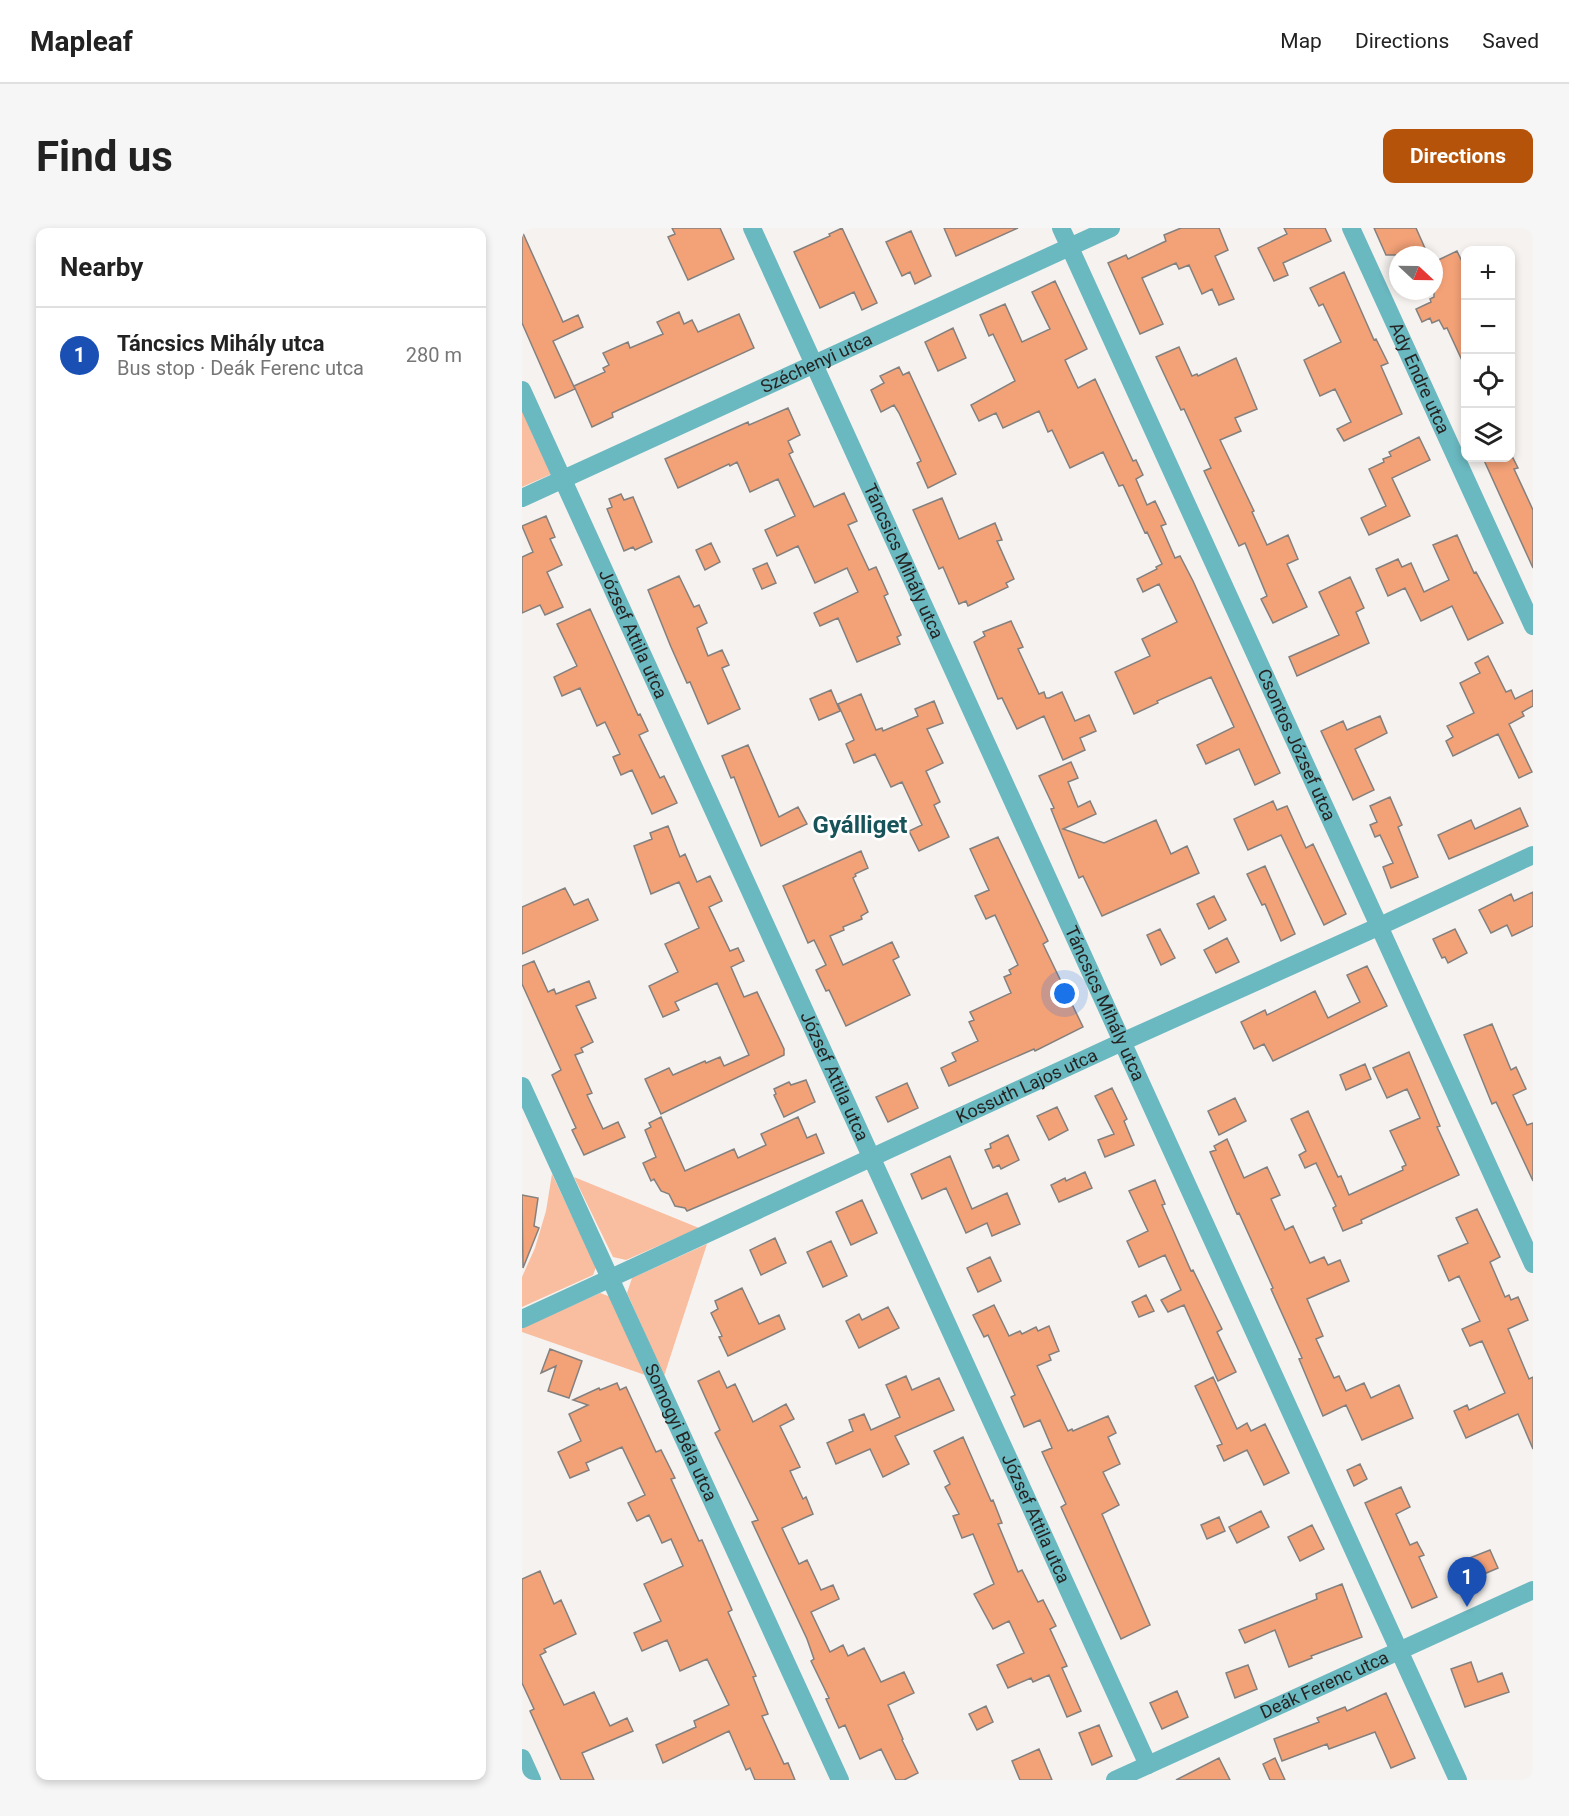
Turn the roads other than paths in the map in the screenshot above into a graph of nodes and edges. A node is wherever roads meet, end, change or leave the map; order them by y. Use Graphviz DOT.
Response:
graph roads {
  1 [pos="752,228"];
  2 [pos="1061,228"];
  3 [pos="1111,228"];
  4 [pos="1351,228"];
  5 [pos="1070,247"];
  6 [pos="814,365"];
  7 [pos="522,390"];
  8 [pos="563,479"];
  9 [pos="522,498"];
  10 [pos="1533,627"];
  11 [pos="1533,855"];
  12 [pos="1380,926"];
  13 [pos="1122,1042"];
  14 [pos="522,1086"];
  15 [pos="871,1159"];
  16 [pos="1533,1264"];
  17 [pos="610,1279"];
  18 [pos="522,1319"];
  19 [pos="1533,1590"];
  20 [pos="1400,1652"];
  21 [pos="522,1758"];
  22 [pos="1148,1765"];
  23 [pos="532,1780"];
  24 [pos="840,1780"];
  25 [pos="1115,1780"];
  26 [pos="1458,1780"];
  1 -- 6 [label="street, Táncsics Mihály utca"];
  2 -- 5 [label="street, Csontos József utca"];
  3 -- 5 [label="street, Széchenyi utca"];
  4 -- 10 [label="street, Ady Endre utca"];
  5 -- 6 [label="street, Széchenyi utca"];
  5 -- 12 [label="street, Csontos József utca"];
  6 -- 8 [label="street, Széchenyi utca"];
  6 -- 13 [label="street, Táncsics Mihály utca"];
  7 -- 8 [label="street, József Attila utca"];
  8 -- 9 [label="street, Széchenyi utca"];
  8 -- 15 [label="street, József Attila utca"];
  11 -- 12 [label="street, Kossuth Lajos utca"];
  12 -- 13 [label="street, Kossuth Lajos utca"];
  12 -- 16 [label="street, Csontos József utca"];
  13 -- 15 [label="street, Kossuth Lajos utca"];
  13 -- 20 [label="street, Táncsics Mihály utca"];
  14 -- 17 [label="street, Somogyi Béla utca"];
  15 -- 17 [label="street, Kossuth Lajos utca"];
  15 -- 22 [label="street, József Attila utca"];
  17 -- 18 [label="street, Kossuth Lajos utca"];
  17 -- 24 [label="street, Somogyi Béla utca"];
  19 -- 20 [label="street, Deák Ferenc utca"];
  20 -- 22 [label="street, Deák Ferenc utca"];
  20 -- 26 [label="street, Táncsics Mihály utca"];
  21 -- 23 [label="street"];
  22 -- 25 [label="street, Deák Ferenc utca"];
}
